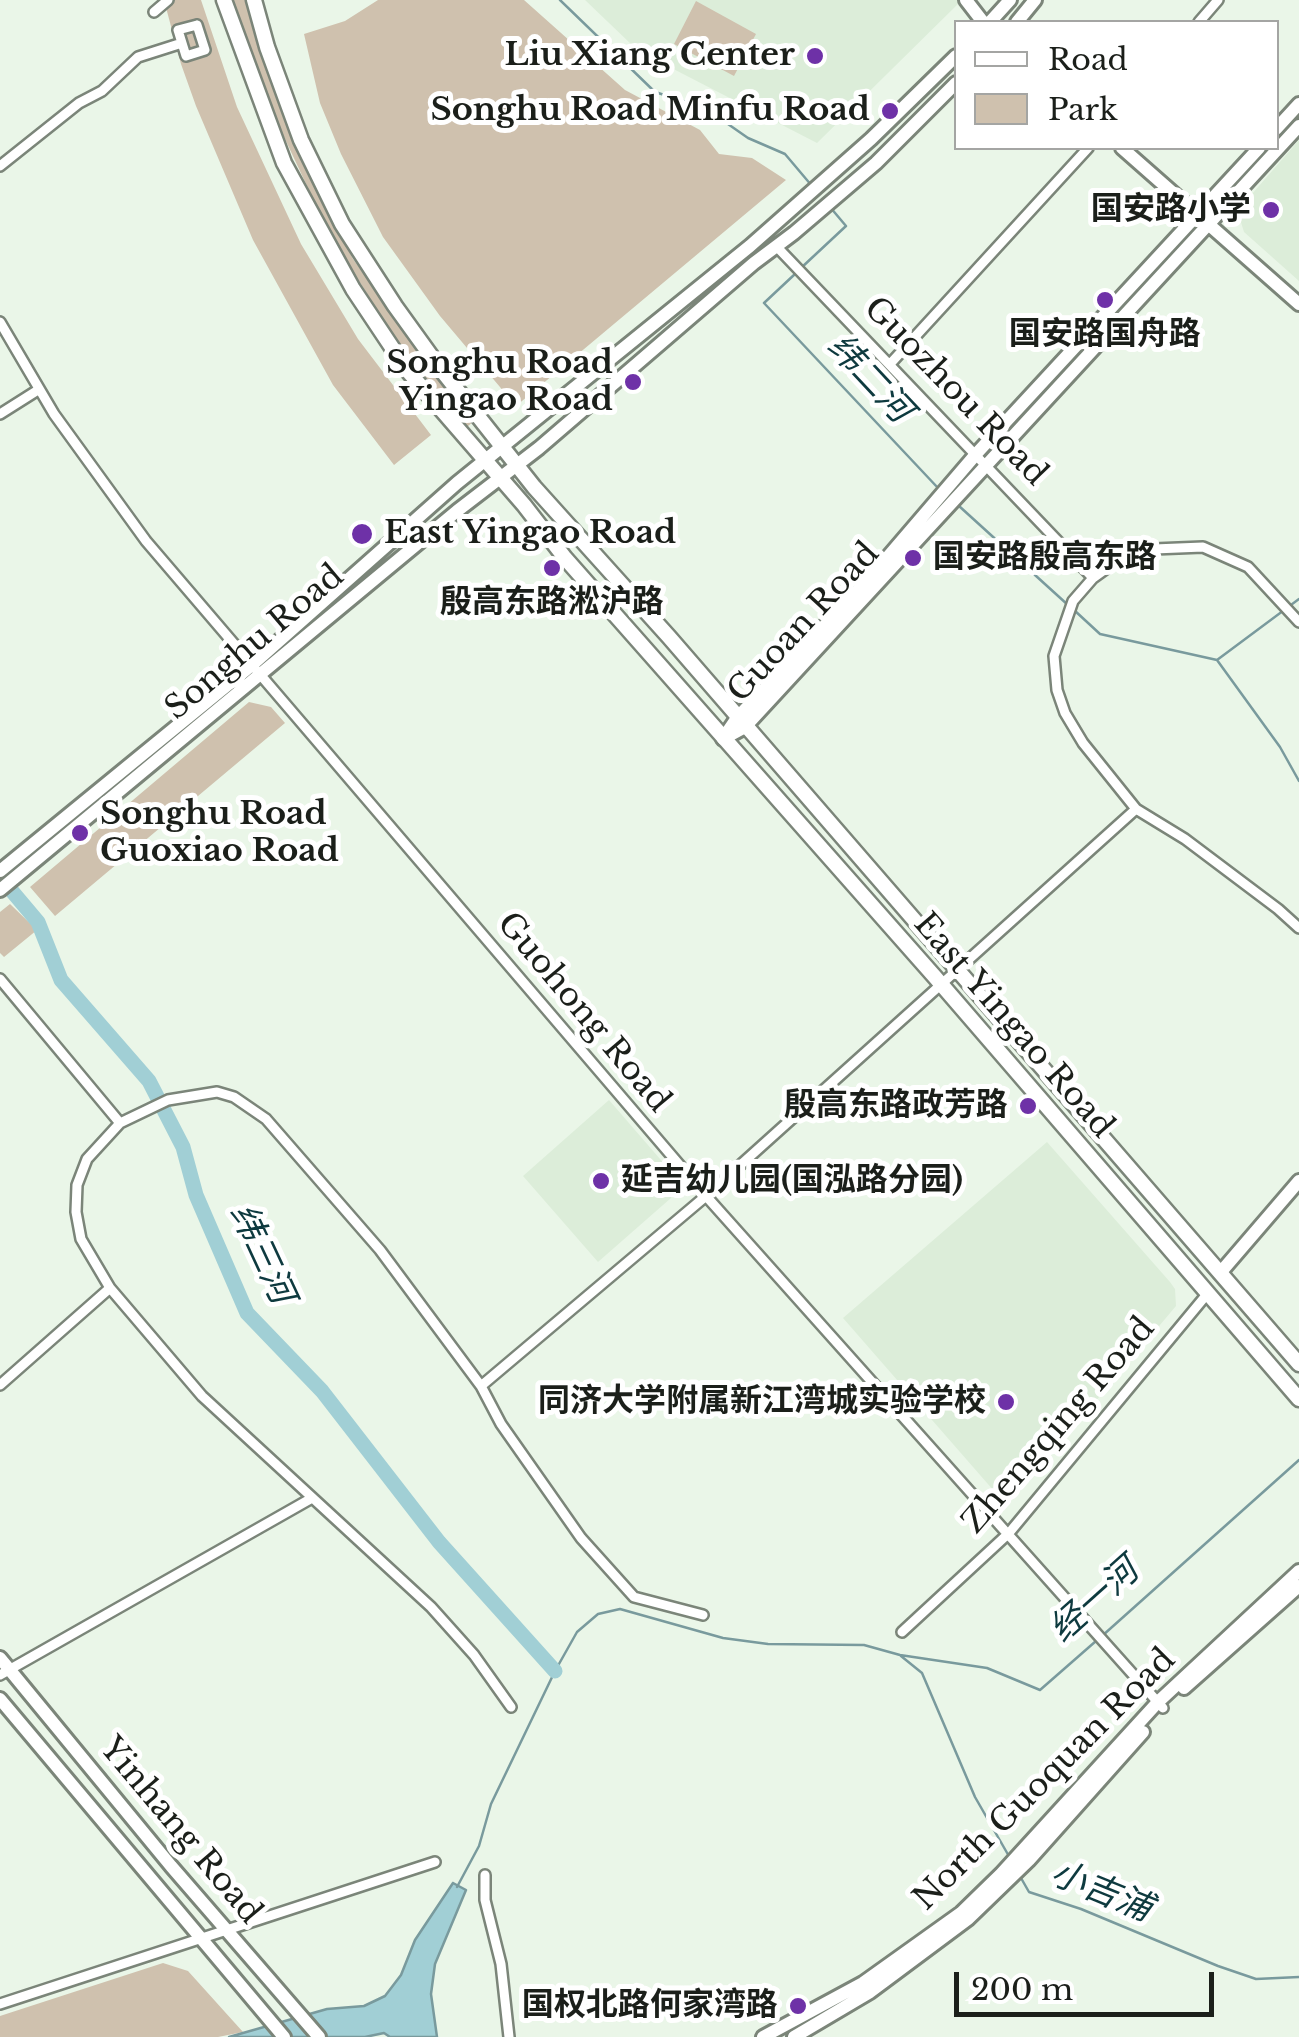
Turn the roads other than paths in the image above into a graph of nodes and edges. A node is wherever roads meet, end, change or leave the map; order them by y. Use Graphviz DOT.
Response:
graph roads {
  1 [pos="168,0"];
  2 [pos="224,0"];
  3 [pos="254,0"];
  4 [pos="1010,0"];
  5 [pos="1035,0"];
  6 [pos="1218,0"];
  7 [pos="154,12"];
  8 [pos="992,20"];
  9 [pos="1019,20"];
  10 [pos="1201,20"];
  11 [pos="214,35"];
  12 [pos="202,39"];
  13 [pos="182,43"];
  14 [pos="954,58"];
  15 [pos="954,85"];
  16 [pos="1299,104"];
  17 [pos="1279,126"];
  18 [pos="1299,126"];
  19 [pos="1279,145"];
  20 [pos="1086,150"];
  21 [pos="1124,150"];
  22 [pos="1258,150"];
  23 [pos="1274,150"];
  24 [pos="0,166"];
  25 [pos="1203,219"];
  26 [pos="764,233"];
  27 [pos="776,247"];
  28 [pos="1299,304"];
  29 [pos="0,322"];
  30 [pos="890,364"];
  31 [pos="38,390"];
  32 [pos="0,414"];
  33 [pos="504,448"];
  34 [pos="982,458"];
  35 [pos="484,462"];
  36 [pos="517,464"];
  37 [pos="498,478"];
  38 [pos="1093,578"];
  39 [pos="1297,620"];
  40 [pos="258,669"];
  41 [pos="741,722"];
  42 [pos="722,740"];
  43 [pos="1136,809"];
  44 [pos="9,870"];
  45 [pos="0,890"];
  46 [pos="1299,928"];
  47 [pos="958,972"];
  48 [pos="0,979"];
  49 [pos="942,985"];
  50 [pos="120,1123"];
  51 [pos="1299,1181"];
  52 [pos="706,1196"];
  53 [pos="1220,1273"];
  54 [pos="110,1288"];
  55 [pos="1208,1292"];
  56 [pos="1299,1364"];
  57 [pos="0,1386"];
  58 [pos="481,1386"];
  59 [pos="1299,1399"];
  60 [pos="312,1498"];
  61 [pos="1008,1533"];
  62 [pos="1299,1571"];
  63 [pos="1299,1586"];
  64 [pos="703,1614"];
  65 [pos="902,1632"];
  66 [pos="3,1667"];
  67 [pos="0,1699"];
  68 [pos="1161,1705"];
  69 [pos="510,1707"];
  70 [pos="435,1862"];
  71 [pos="486,1875"];
  72 [pos="1004,1879"];
  73 [pos="226,1929"];
  74 [pos="200,1939"];
  75 [pos="0,2004"];
  76 [pos="252,2006"];
  77 [pos="272,2037"];
  78 [pos="284,2037"];
  79 [pos="319,2037"];
  80 [pos="508,2037"];
  81 [pos="763,2037"];
  82 [pos="794,2037"];
  1 -- 7 [label="street"];
  2 -- 35 [label="main road, East Yingao Road"];
  3 -- 33 [label="main road, East Yingao Road"];
  4 -- 8 [label="main road"];
  5 -- 9 [label="main road"];
  6 -- 10 [label="street"];
  11 -- 12 [label="street"];
  12 -- 13 [label="street"];
  12 -- 13 [label="street"];
  13 -- 24 [label="street"];
  14 -- 26 [label="main road, Songhu Road"];
  15 -- 27 [label="main road, Songhu Road"];
  16 -- 17 [label="main road"];
  18 -- 19 [label="main road, Guoan Road"];
  20 -- 30 [label="street"];
  21 -- 25 [label="main road"];
  22 -- 25 [label="main road, Guoan Road"];
  23 -- 25 [label="main road, Guoan Road"];
  25 -- 28 [label="main road"];
  25 -- 34 [label="main road, Guoan Road"];
  26 -- 27 [label="street"];
  26 -- 33 [label="main road, Songhu Road"];
  27 -- 30 [label="street, Guozhou Road"];
  27 -- 36 [label="main road, Songhu Road"];
  29 -- 31 [label="street, Guohong Road"];
  30 -- 34 [label="street, Guozhou Road"];
  31 -- 32 [label="street"];
  31 -- 40 [label="street, Guohong Road"];
  33 -- 35 [label="main road, Songhu Road"];
  33 -- 36 [label="main road, East Yingao Road"];
  34 -- 38 [label="street, Guozhou Road"];
  34 -- 41 [label="main road, Guoan Road"];
  35 -- 37 [label="main road, East Yingao Road"];
  35 -- 40 [label="main road, Songhu Road"];
  36 -- 37 [label="main road, Songhu Road"];
  36 -- 41 [label="main road, East Yingao Road"];
  37 -- 40 [label="main road, Songhu Road"];
  37 -- 42 [label="main road, East Yingao Road"];
  38 -- 39 [label="street"];
  38 -- 43 [label="street"];
  40 -- 44 [label="main road, Songhu Road"];
  40 -- 52 [label="street, Guohong Road"];
  41 -- 42 [label="main road, Guoan Road"];
  41 -- 47 [label="main road, East Yingao Road"];
  42 -- 49 [label="main road, East Yingao Road"];
  43 -- 46 [label="street"];
  43 -- 47 [label="street"];
  44 -- 45 [label="main road, Songhu Road"];
  47 -- 49 [label="street"];
  47 -- 53 [label="main road, East Yingao Road"];
  48 -- 50 [label="street"];
  49 -- 52 [label="street"];
  49 -- 55 [label="main road, East Yingao Road"];
  50 -- 54 [label="street"];
  50 -- 58 [label="street"];
  51 -- 53 [label="main road"];
  52 -- 58 [label="street"];
  52 -- 61 [label="street, Guohong Road"];
  53 -- 56 [label="main road, East Yingao Road"];
  54 -- 57 [label="street"];
  54 -- 60 [label="street"];
  55 -- 59 [label="main road, East Yingao Road"];
  55 -- 61 [label="street, Zhengqing Road"];
  58 -- 64 [label="street"];
  60 -- 66 [label="street"];
  60 -- 69 [label="street"];
  61 -- 65 [label="street, Zhengqing Road"];
  61 -- 68 [label="street, Guohong Road"];
  62 -- 68 [label="main road, North Guoquan Road"];
  63 -- 68 [label="main road, North Guoquan Road"];
  66 -- 73 [label="main road, Yinhang Road"];
  67 -- 74 [label="main road, Yinhang Road"];
  68 -- 72 [label="main road, North Guoquan Road"];
  70 -- 73 [label="street"];
  71 -- 80 [label="street"];
  72 -- 81 [label="main road, North Guoquan Road"];
  72 -- 82 [label="main road, North Guoquan Road"];
  73 -- 74 [label="street"];
  73 -- 79 [label="main road, Yinhang Road"];
  74 -- 75 [label="street"];
  74 -- 76 [label="main road, Yinhang Road"];
  76 -- 77 [label="main road"];
  76 -- 78 [label="main road, Yinhang Road"];
}
